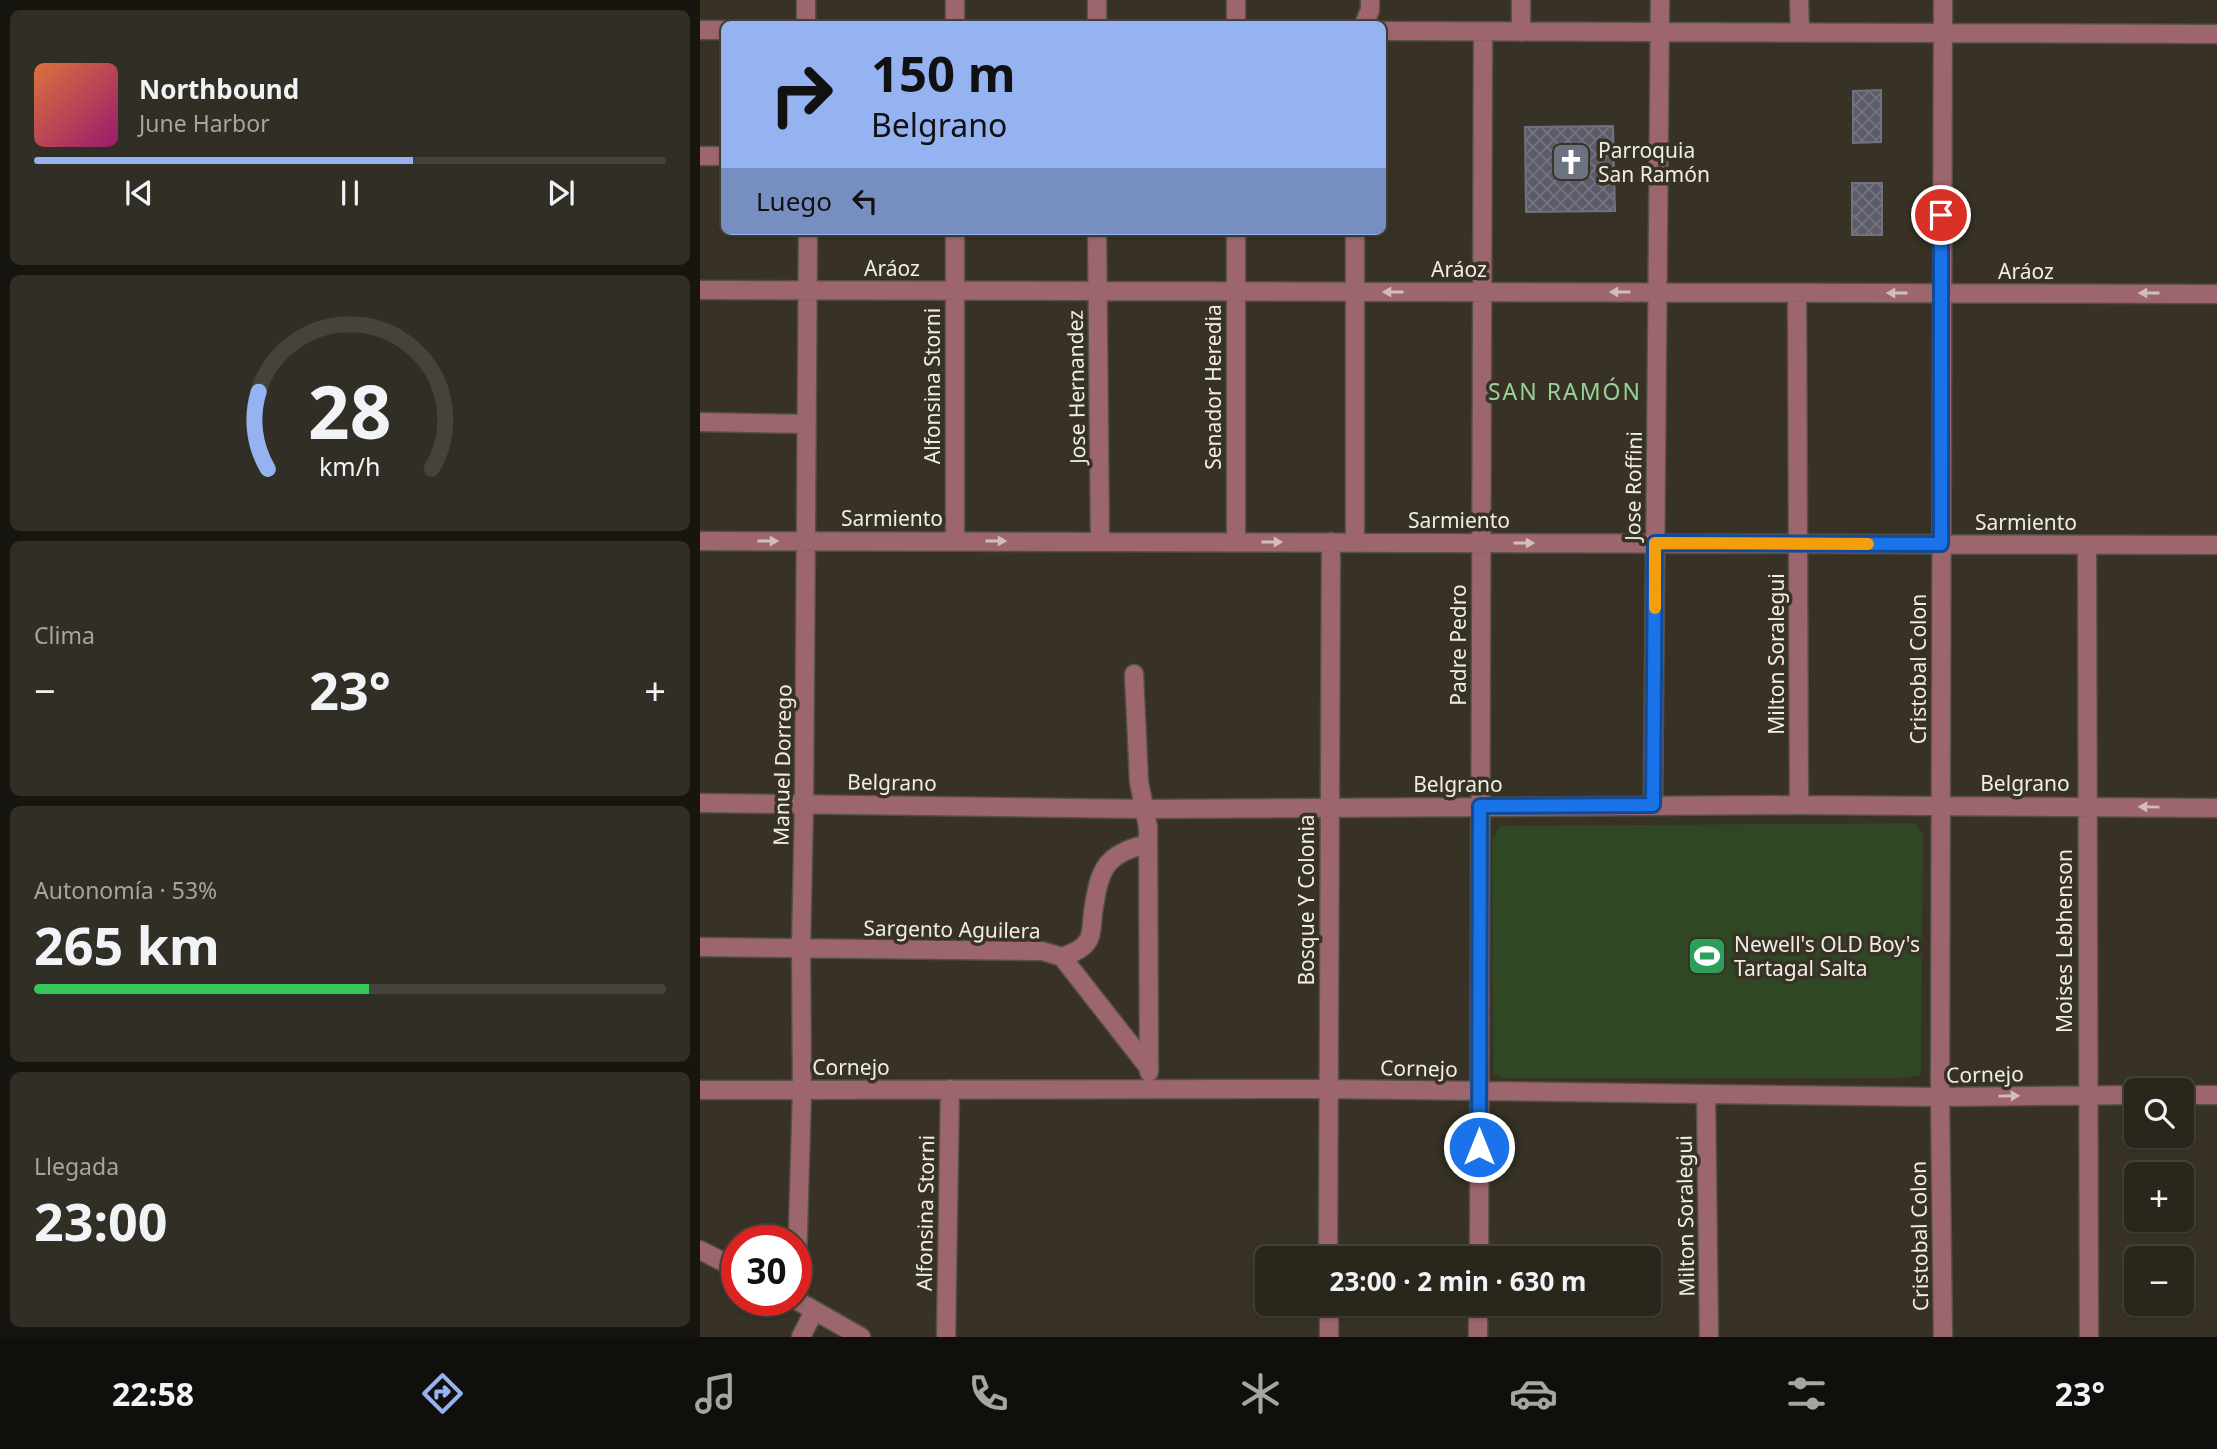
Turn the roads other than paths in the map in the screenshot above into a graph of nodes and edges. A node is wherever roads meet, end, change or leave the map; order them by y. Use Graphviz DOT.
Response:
graph roads {
  1 [pos="806,0"];
  2 [pos="955,0"];
  3 [pos="1097,0"];
  4 [pos="1236,0"];
  5 [pos="1370,0"];
  6 [pos="1521,0"];
  7 [pos="1660,0"];
  8 [pos="1799,0"];
  9 [pos="1943,0"];
  10 [pos="806,21"];
  11 [pos="955,21"];
  12 [pos="1097,21"];
  13 [pos="1236,21"];
  14 [pos="1365,21"];
  15 [pos="700,30"];
  16 [pos="721,30"];
  17 [pos="1386,31"];
  18 [pos="1483,32"];
  19 [pos="1521,32"];
  20 [pos="1660,32"];
  21 [pos="1800,32"];
  22 [pos="1942,33"];
  23 [pos="2217,34"];
  24 [pos="700,156"];
  25 [pos="721,156"];
  26 [pos="808,235"];
  27 [pos="955,235"];
  28 [pos="1097,235"];
  29 [pos="1236,235"];
  30 [pos="1355,235"];
  31 [pos="700,290"];
  32 [pos="808,291"];
  33 [pos="955,291"];
  34 [pos="1097,292"];
  35 [pos="1236,292"];
  36 [pos="1355,292"];
  37 [pos="1482,292"];
  38 [pos="1657,293"];
  39 [pos="1797,293"];
  40 [pos="1941,293"];
  41 [pos="2217,293"];
  42 [pos="700,422"];
  43 [pos="807,424"];
  44 [pos="700,541"];
  45 [pos="806,541"];
  46 [pos="955,541"];
  47 [pos="1100,542"];
  48 [pos="1236,542"];
  49 [pos="1331,542"];
  50 [pos="1355,542"];
  51 [pos="1481,543"];
  52 [pos="1655,543"];
  53 [pos="1798,544"];
  54 [pos="1941,544"];
  55 [pos="2087,545"];
  56 [pos="2217,545"];
  57 [pos="1134,674"];
  58 [pos="700,803"];
  59 [pos="804,804"];
  60 [pos="1799,804"];
  61 [pos="1653,805"];
  62 [pos="1480,806"];
  63 [pos="1941,806"];
  64 [pos="2087,806"];
  65 [pos="1329,807"];
  66 [pos="2217,808"];
  67 [pos="1144,809"];
  68 [pos="1148,844"];
  69 [pos="700,947"];
  70 [pos="801,949"];
  71 [pos="1062,957"];
  72 [pos="1149,1068"];
  73 [pos="950,1089"];
  74 [pos="1149,1089"];
  75 [pos="1327,1089"];
  76 [pos="700,1090"];
  77 [pos="802,1090"];
  78 [pos="1479,1092"];
  79 [pos="1706,1094"];
  80 [pos="2087,1095"];
  81 [pos="2124,1095"];
  82 [pos="2194,1095"];
  83 [pos="2217,1095"];
  84 [pos="1940,1097"];
  85 [pos="798,1225"];
  86 [pos="1328,1246"];
  87 [pos="1479,1246"];
  88 [pos="700,1250"];
  89 [pos="721,1261"];
  90 [pos="814,1311"];
  91 [pos="1329,1316"];
  92 [pos="1478,1316"];
  93 [pos="801,1337"];
  94 [pos="861,1337"];
  95 [pos="946,1337"];
  96 [pos="1329,1337"];
  97 [pos="1478,1337"];
  98 [pos="1709,1337"];
  99 [pos="1943,1337"];
  100 [pos="2089,1337"];
  1 -- 10 [label="street"];
  2 -- 11 [label="street"];
  3 -- 12 [label="street"];
  4 -- 13 [label="street"];
  5 -- 14 [label="street"];
  6 -- 19 [label="street"];
  7 -- 20 [label="street, Jose Roffini"];
  8 -- 21 [label="street"];
  9 -- 22 [label="street, Cristobal Colon"];
  15 -- 16 [label="street"];
  17 -- 18 [label="street"];
  18 -- 19 [label="street"];
  18 -- 37 [label="street, Padre Pedro"];
  19 -- 20 [label="street"];
  20 -- 21 [label="street"];
  20 -- 38 [label="street, Jose Roffini"];
  21 -- 22 [label="street"];
  22 -- 23 [label="street"];
  22 -- 40 [label="street, Cristobal Colon"];
  24 -- 25 [label="street"];
  26 -- 32 [label="street, Manuel Dorrego"];
  27 -- 33 [label="street, Alfonsina Storni"];
  28 -- 34 [label="street, Jose Hernandez"];
  29 -- 35 [label="street, Senador Heredia"];
  30 -- 36 [label="street"];
  31 -- 32 [label="street, Aráoz"];
  32 -- 33 [label="street, Aráoz"];
  32 -- 43 [label="street, Manuel Dorrego"];
  33 -- 34 [label="street, Aráoz"];
  33 -- 46 [label="street, Alfonsina Storni"];
  34 -- 35 [label="street, Aráoz"];
  34 -- 47 [label="street, Jose Hernandez"];
  35 -- 36 [label="street, Aráoz"];
  35 -- 48 [label="street, Senador Heredia"];
  37 -- 36 [label="street, Aráoz, one-way"];
  36 -- 50 [label="street"];
  38 -- 37 [label="street, Aráoz, one-way"];
  37 -- 51 [label="street, Padre Pedro"];
  38 -- 39 [label="street, Aráoz"];
  38 -- 52 [label="street, Jose Roffini"];
  40 -- 39 [label="street, Aráoz, one-way"];
  39 -- 53 [label="street, Milton Soralegui"];
  41 -- 40 [label="street, Aráoz, one-way"];
  40 -- 54 [label="street, Cristobal Colon"];
  42 -- 43 [label="street"];
  43 -- 45 [label="street, Manuel Dorrego"];
  44 -- 45 [label="street, Sarmiento, one-way"];
  45 -- 46 [label="street, Sarmiento"];
  45 -- 59 [label="street, Manuel Dorrego"];
  46 -- 47 [label="street, Sarmiento, one-way"];
  47 -- 48 [label="street, Sarmiento"];
  48 -- 49 [label="street, Sarmiento, one-way"];
  49 -- 50 [label="street, Sarmiento"];
  49 -- 65 [label="street, Bosque Y Colonia"];
  50 -- 51 [label="street, Sarmiento"];
  51 -- 52 [label="street, Sarmiento, one-way"];
  51 -- 62 [label="street, Padre Pedro"];
  52 -- 53 [label="street, Sarmiento"];
  52 -- 61 [label="street, Jose Roffini"];
  53 -- 54 [label="street, Sarmiento"];
  53 -- 60 [label="street, Milton Soralegui"];
  54 -- 55 [label="street, Sarmiento"];
  54 -- 63 [label="street, Cristobal Colon"];
  55 -- 56 [label="street, Sarmiento"];
  55 -- 64 [label="street, Moises Lebhenson"];
  57 -- 67 [label="street"];
  58 -- 59 [label="street, Belgrano"];
  59 -- 67 [label="street, Belgrano"];
  59 -- 70 [label="street, Manuel Dorrego"];
  60 -- 61 [label="street, Belgrano"];
  60 -- 63 [label="street, Belgrano"];
  61 -- 62 [label="street, Belgrano"];
  62 -- 65 [label="street, Belgrano"];
  62 -- 78 [label="street, Padre Pedro"];
  63 -- 64 [label="street, Belgrano"];
  63 -- 84 [label="street, Cristobal Colon"];
  66 -- 64 [label="street, Belgrano, one-way"];
  64 -- 80 [label="street, Moises Lebhenson"];
  65 -- 67 [label="street, Belgrano"];
  65 -- 75 [label="street, Bosque Y Colonia"];
  67 -- 68 [label="street"];
  68 -- 71 [label="street"];
  68 -- 72 [label="street"];
  69 -- 70 [label="street, Sargento Aguilera"];
  70 -- 71 [label="street, Sargento Aguilera"];
  70 -- 77 [label="street, Manuel Dorrego"];
  71 -- 72 [label="street, Sargento Aguilera"];
  72 -- 74 [label="street"];
  73 -- 74 [label="street, Cornejo"];
  73 -- 77 [label="street, Cornejo"];
  73 -- 95 [label="street, Alfonsina Storni"];
  74 -- 75 [label="street, Cornejo"];
  75 -- 78 [label="street, Cornejo"];
  75 -- 86 [label="street, Bosque Y Colonia"];
  76 -- 77 [label="street, Cornejo"];
  77 -- 85 [label="street, Manuel Dorrego"];
  78 -- 79 [label="street, Cornejo"];
  78 -- 87 [label="street, Padre Pedro"];
  79 -- 84 [label="street, Cornejo"];
  79 -- 98 [label="street, Milton Soralegui"];
  80 -- 81 [label="street, Cornejo"];
  84 -- 80 [label="street, Cornejo, one-way"];
  80 -- 100 [label="street, Moises Lebhenson"];
  82 -- 83 [label="street"];
  84 -- 99 [label="street, Cristobal Colon"];
  88 -- 89 [label="street"];
  90 -- 93 [label="street"];
  90 -- 94 [label="street"];
  91 -- 96 [label="street"];
  92 -- 97 [label="street"];
}
